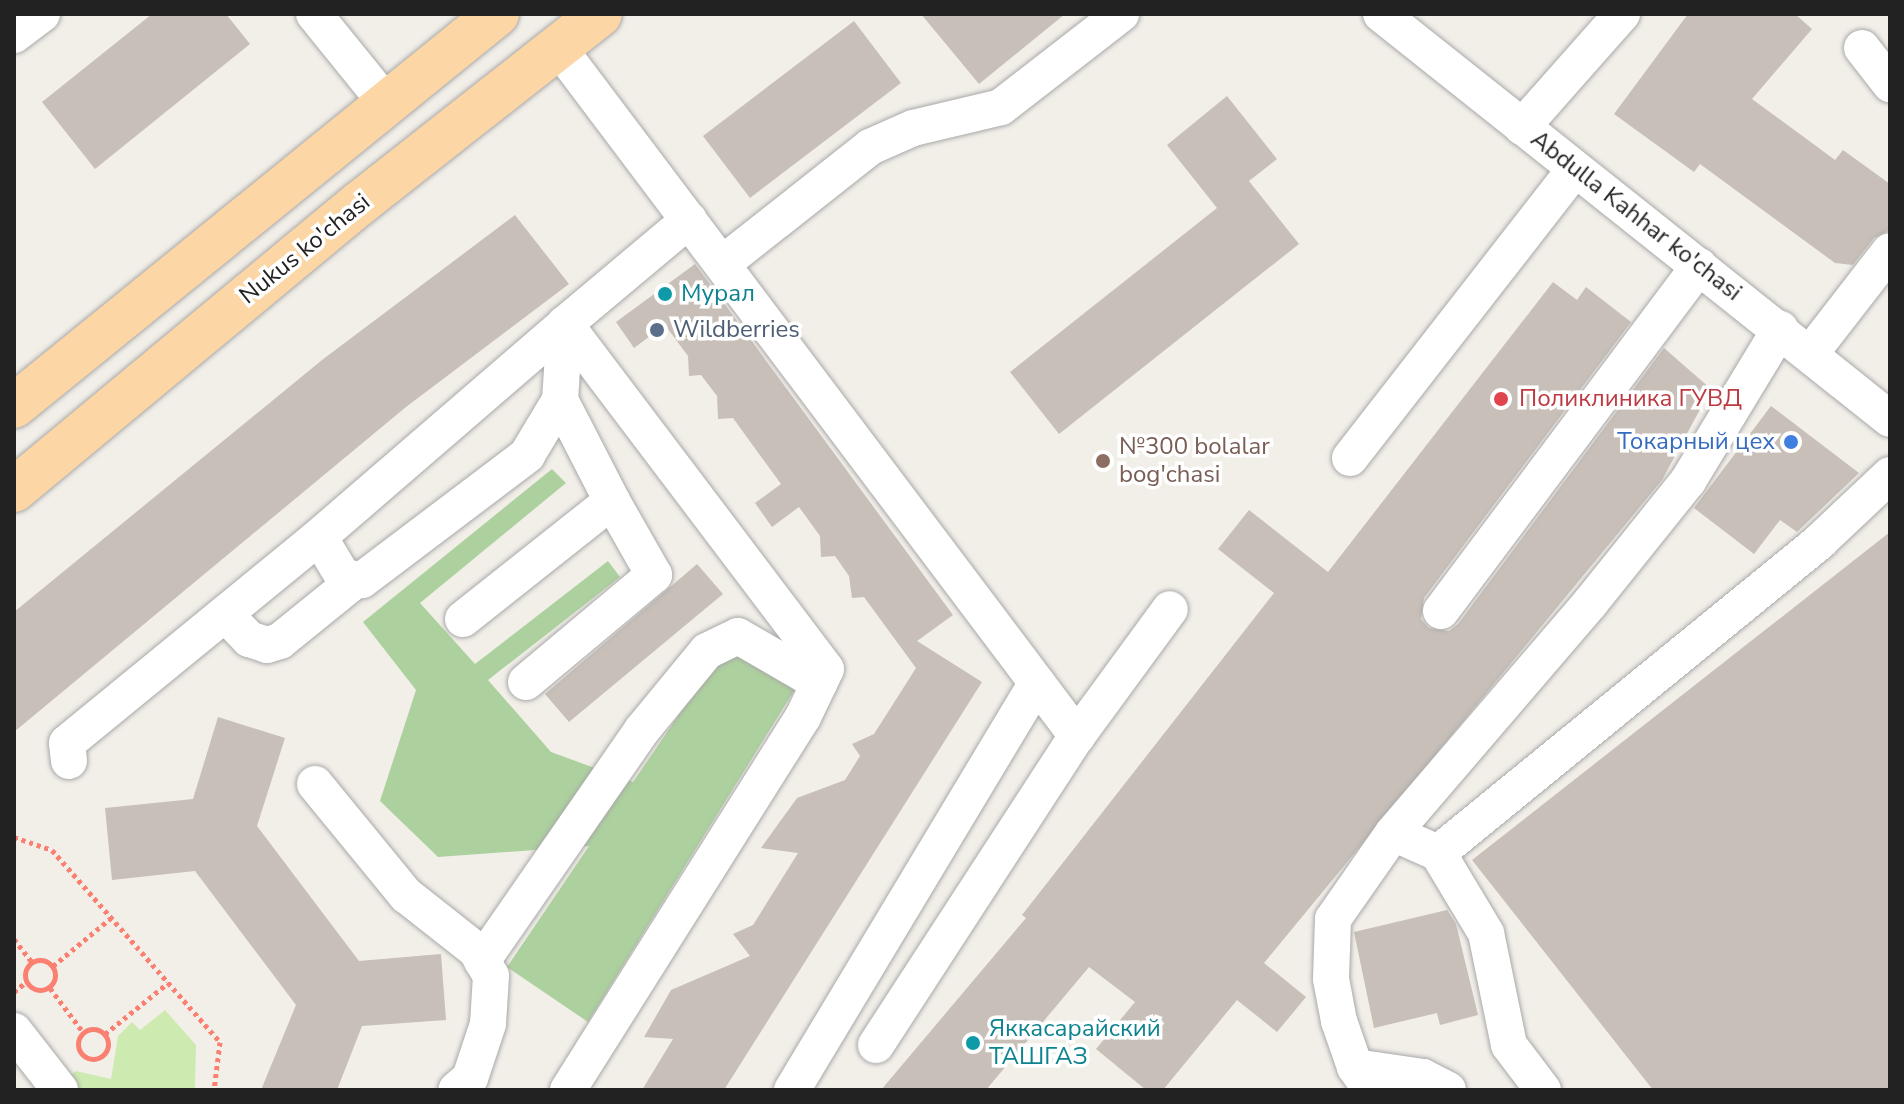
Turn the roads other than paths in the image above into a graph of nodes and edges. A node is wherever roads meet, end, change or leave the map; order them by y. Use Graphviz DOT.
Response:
graph roads {
  1 [pos="42,14"];
  2 [pos="314,14"];
  3 [pos="497,14"];
  4 [pos="600,14"];
  5 [pos="1121,14"];
  6 [pos="1381,14"];
  7 [pos="1622,14"];
  8 [pos="14,35"];
  9 [pos="558,47"];
  10 [pos="1862,48"];
  11 [pos="1890,84"];
  12 [pos="387,104"];
  13 [pos="1522,127"];
  14 [pos="1575,169"];
  15 [pos="689,220"];
  16 [pos="1890,251"];
  17 [pos="722,264"];
  18 [pos="1699,266"];
  19 [pos="565,324"];
  20 [pos="1780,329"];
  21 [pos="1810,354"];
  22 [pos="560,400"];
  23 [pos="14,406"];
  24 [pos="1890,419"];
  25 [pos="1350,458"];
  26 [pos="1890,475"];
  27 [pos="14,490"];
  28 [pos="612,501"];
  29 [pos="314,541"];
  30 [pos="354,581"];
  31 [pos="1170,609"];
  32 [pos="1441,611"];
  33 [pos="225,614"];
  34 [pos="463,619"];
  35 [pos="526,682"];
  36 [pos="819,683"];
  37 [pos="1037,683"];
  38 [pos="1077,736"];
  39 [pos="69,761"];
  40 [pos="315,784"];
  41 [pos="1393,833"];
  42 [pos="1438,853"];
  43 [pos="482,961"];
  44 [pos="14,1031"];
  45 [pos="876,1045"];
  46 [pos="1363,1079"];
  47 [pos="60,1090"];
  48 [pos="456,1090"];
  49 [pos="568,1090"];
  50 [pos="792,1090"];
  51 [pos="1448,1090"];
  52 [pos="1543,1090"];
  1 -- 8 [label="street"];
  2 -- 12 [label="street"];
  3 -- 12 [label="main road"];
  4 -- 9 [label="main road, Nukus ko'chasi"];
  5 -- 17 [label="street"];
  6 -- 13 [label="street, Abdulla Kahhar ko'chasi"];
  7 -- 13 [label="street"];
  9 -- 15 [label="street"];
  9 -- 27 [label="main road, Nukus ko'chasi"];
  10 -- 11 [label="street"];
  12 -- 23 [label="main road"];
  13 -- 14 [label="street, Abdulla Kahhar ko'chasi"];
  14 -- 18 [label="street, Abdulla Kahhar ko'chasi"];
  14 -- 25 [label="street"];
  15 -- 17 [label="street"];
  15 -- 19 [label="street"];
  16 -- 21 [label="street"];
  17 -- 37 [label="street"];
  18 -- 20 [label="street, Abdulla Kahhar ko'chasi"];
  18 -- 32 [label="street"];
  19 -- 22 [label="street"];
  19 -- 29 [label="street"];
  19 -- 36 [label="street"];
  20 -- 21 [label="street, Abdulla Kahhar ko'chasi"];
  20 -- 41 [label="street"];
  21 -- 24 [label="street, Abdulla Kahhar ko'chasi"];
  22 -- 28 [label="street"];
  22 -- 30 [label="street"];
  26 -- 42 [label="street"];
  28 -- 34 [label="street"];
  28 -- 35 [label="street"];
  29 -- 30 [label="street"];
  29 -- 33 [label="street"];
  30 -- 33 [label="street"];
  31 -- 38 [label="street"];
  33 -- 39 [label="street"];
  36 -- 43 [label="street"];
  36 -- 49 [label="street"];
  37 -- 38 [label="street"];
  37 -- 50 [label="street"];
  38 -- 45 [label="street"];
  40 -- 43 [label="street"];
  41 -- 42 [label="street"];
  41 -- 46 [label="street"];
  42 -- 52 [label="street"];
  43 -- 48 [label="street"];
  44 -- 47 [label="street"];
  46 -- 51 [label="street"];
}
